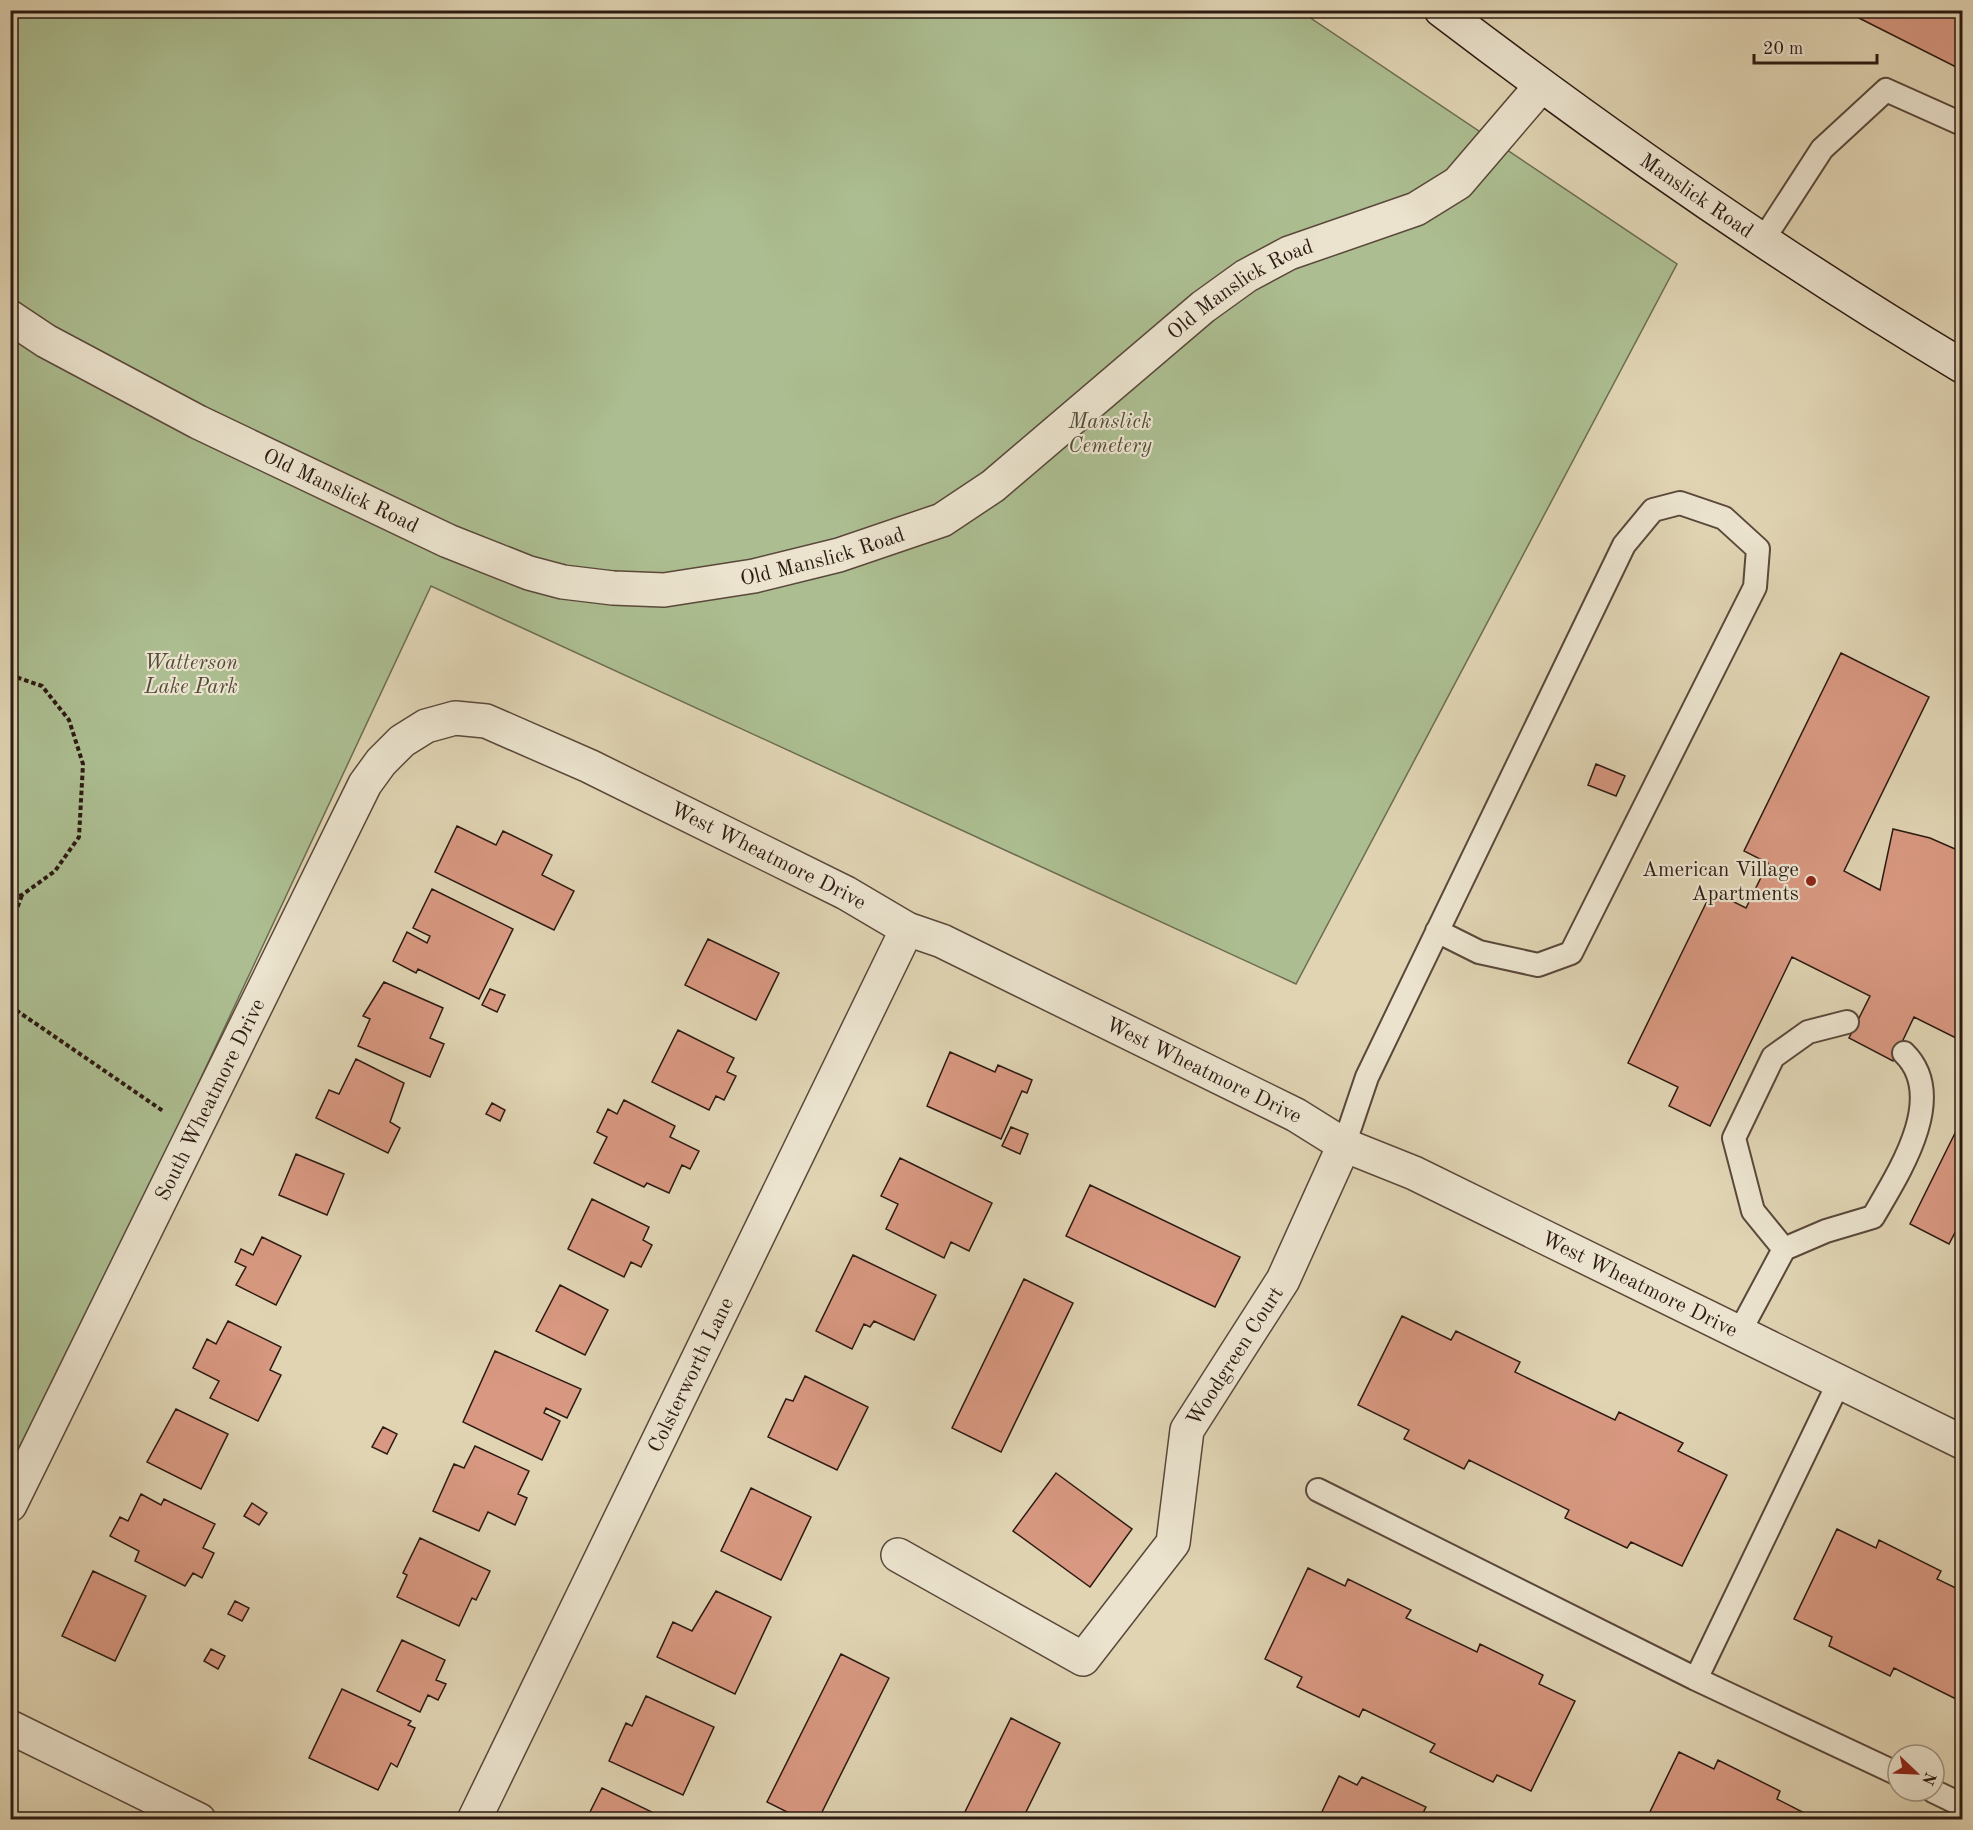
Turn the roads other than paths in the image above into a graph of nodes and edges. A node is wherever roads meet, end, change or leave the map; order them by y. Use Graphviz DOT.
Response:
graph roads {
  1 [pos="1441,10"];
  2 [pos="1541,86"];
  3 [pos="1962,124"];
  4 [pos="1763,240"];
  5 [pos="10,317"];
  6 [pos="1962,366"];
  7 [pos="440,720"];
  8 [pos="907,929"];
  9 [pos="1437,931"];
  10 [pos="1847,1022"];
  11 [pos="1904,1053"];
  12 [pos="1344,1145"];
  13 [pos="1784,1249"];
  14 [pos="1739,1333"];
  15 [pos="1839,1382"];
  16 [pos="1962,1442"];
  17 [pos="1318,1490"];
  18 [pos="10,1505"];
  19 [pos="898,1555"];
  20 [pos="1696,1679"];
  21 [pos="10,1726"];
  22 [pos="1886,1768"];
  23 [pos="1946,1797"];
  24 [pos="1962,1805"];
  25 [pos="199,1820"];
  26 [pos="474,1820"];
  1 -- 2 [label="street, Manslick Road"];
  2 -- 4 [label="street, Manslick Road"];
  2 -- 5 [label="street, Old Manslick Road"];
  3 -- 4 [label="lane"];
  4 -- 6 [label="street, Manslick Road"];
  7 -- 8 [label="street, West Wheatmore Drive"];
  7 -- 18 [label="street, South Wheatmore Drive"];
  8 -- 12 [label="street, West Wheatmore Drive"];
  8 -- 26 [label="street, Colsterworth Lane"];
  9 -- 9 [label="lane"];
  9 -- 12 [label="lane"];
  10 -- 13 [label="lane"];
  11 -- 13 [label="lane"];
  12 -- 14 [label="street, West Wheatmore Drive"];
  12 -- 19 [label="street, Woodgreen Court"];
  13 -- 14 [label="lane"];
  14 -- 15 [label="street, West Wheatmore Drive"];
  15 -- 16 [label="street, West Wheatmore Drive"];
  15 -- 20 [label="lane"];
  17 -- 20 [label="lane"];
  20 -- 22 [label="lane"];
  21 -- 25 [label="street"];
  23 -- 24 [label="lane"];
}
